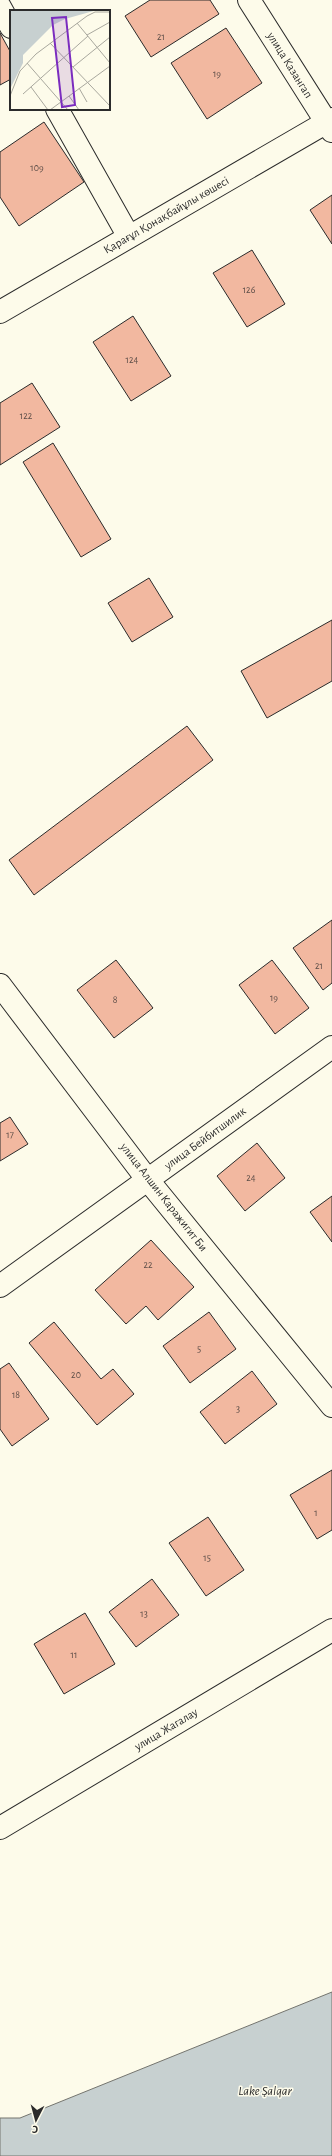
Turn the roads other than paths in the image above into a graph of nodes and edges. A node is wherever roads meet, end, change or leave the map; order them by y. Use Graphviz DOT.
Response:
graph roads {
  1 [pos="248,0"];
  2 [pos="0,7"];
  3 [pos="10,25"];
  4 [pos="58,110"];
  5 [pos="330,124"];
  6 [pos="129,237"];
  7 [pos="0,312"];
  8 [pos="0,985"];
  9 [pos="332,1046"];
  10 [pos="148,1179"];
  11 [pos="0,1286"];
  12 [pos="332,1406"];
  13 [pos="332,1630"];
  14 [pos="0,1828"];
  1 -- 5 [label="street, улица Казангап"];
  2 -- 3 [label="street"];
  4 -- 6 [label="street"];
  5 -- 6 [label="street, Қарағұл Қонақбайұлы көшесі"];
  6 -- 7 [label="street, Қарағұл Қонақбайұлы көшесі"];
  8 -- 10 [label="street, улица Алшин Каражигит Би"];
  9 -- 10 [label="street, улица Бейбитшилик"];
  10 -- 11 [label="street, улица Бейбитшилик"];
  10 -- 12 [label="street, улица Алшин Каражигит Би"];
  13 -- 14 [label="street, улица Жагалау"];
}
